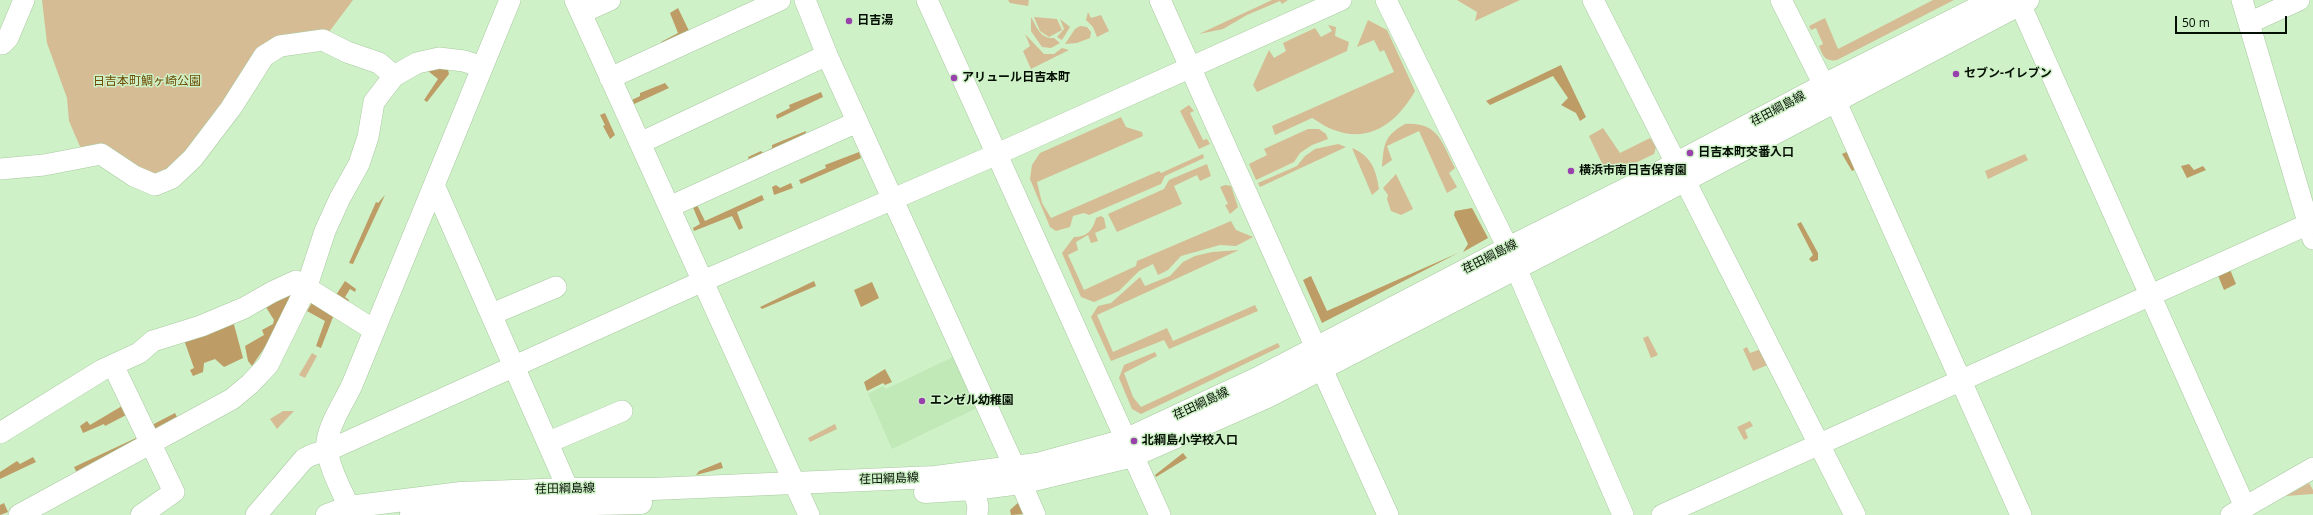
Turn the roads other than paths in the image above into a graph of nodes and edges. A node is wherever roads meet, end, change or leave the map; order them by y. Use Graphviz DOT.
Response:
graph roads {
  1 [pos="24,0"];
  2 [pos="510,0"];
  3 [pos="610,0"];
  4 [pos="780,0"];
  5 [pos="805,0"];
  6 [pos="926,0"];
  7 [pos="1160,0"];
  8 [pos="1341,0"];
  9 [pos="1386,0"];
  10 [pos="1593,0"];
  11 [pos="1781,0"];
  12 [pos="1992,0"];
  13 [pos="2242,0"];
  14 [pos="2298,0"];
  15 [pos="2024,2"];
  16 [pos="578,7"];
  17 [pos="2249,23"];
  18 [pos="1,46"];
  19 [pos="827,55"];
  20 [pos="482,67"];
  21 [pos="1190,67"];
  22 [pos="394,76"];
  23 [pos="610,78"];
  24 [pos="1830,93"];
  25 [pos="857,122"];
  26 [pos="640,143"];
  27 [pos="995,155"];
  28 [pos="0,169"];
  29 [pos="1681,171"];
  30 [pos="434,185"];
  31 [pos="892,198"];
  32 [pos="669,207"];
  33 [pos="2312,228"];
  34 [pos="1508,248"];
  35 [pos="1516,268"];
  36 [pos="703,281"];
  37 [pos="307,286"];
  38 [pos="556,287"];
  39 [pos="2150,295"];
  40 [pos="492,314"];
  41 [pos="374,330"];
  42 [pos="1316,348"];
  43 [pos="113,365"];
  44 [pos="515,365"];
  45 [pos="1322,369"];
  46 [pos="1961,380"];
  47 [pos="622,411"];
  48 [pos="3,427"];
  49 [pos="548,442"];
  50 [pos="150,444"];
  51 [pos="1819,444"];
  52 [pos="1129,448"];
  53 [pos="327,452"];
  54 [pos="2313,468"];
  55 [pos="1018,475"];
  56 [pos="973,489"];
  57 [pos="801,498"];
  58 [pos="576,503"];
  59 [pos="351,511"];
  60 [pos="2238,511"];
  61 [pos="19,515"];
  62 [pos="141,515"];
  63 [pos="256,515"];
  64 [pos="327,515"];
  65 [pos="411,515"];
  66 [pos="977,515"];
  67 [pos="1035,515"];
  68 [pos="1160,515"];
  69 [pos="1388,515"];
  70 [pos="1623,515"];
  71 [pos="1662,515"];
  72 [pos="1855,515"];
  73 [pos="2021,515"];
  1 -- 18 [label="street"];
  2 -- 20 [label="street"];
  3 -- 16 [label="street"];
  4 -- 23 [label="street"];
  5 -- 19 [label="street"];
  6 -- 27 [label="street"];
  7 -- 21 [label="street"];
  8 -- 21 [label="street"];
  9 -- 34 [label="street"];
  10 -- 29 [label="street"];
  11 -- 24 [label="street"];
  12 -- 24 [label="main road, 荏田綱島線"];
  13 -- 17 [label="street"];
  14 -- 17 [label="street"];
  15 -- 24 [label="main road, 荏田綱島線"];
  15 -- 39 [label="street"];
  16 -- 23 [label="street"];
  17 -- 33 [label="street"];
  19 -- 25 [label="street"];
  19 -- 26 [label="street"];
  20 -- 22 [label="street"];
  20 -- 30 [label="street"];
  21 -- 27 [label="street"];
  21 -- 42 [label="street"];
  22 -- 28 [label="street"];
  22 -- 37 [label="street"];
  23 -- 26 [label="street"];
  24 -- 29 [label="main road, 荏田綱島線"];
  24 -- 46 [label="street"];
  25 -- 31 [label="street"];
  25 -- 32 [label="street"];
  26 -- 32 [label="street"];
  27 -- 31 [label="street"];
  27 -- 52 [label="street"];
  29 -- 34 [label="main road, 荏田綱島線"];
  29 -- 35 [label="main road, 荏田綱島線"];
  29 -- 51 [label="street"];
  30 -- 40 [label="street"];
  30 -- 41 [label="street"];
  31 -- 36 [label="street"];
  31 -- 55 [label="street"];
  32 -- 36 [label="street"];
  33 -- 39 [label="street"];
  34 -- 42 [label="main road, 荏田綱島線"];
  35 -- 45 [label="main road, 荏田綱島線"];
  35 -- 70 [label="street"];
  36 -- 44 [label="street"];
  36 -- 57 [label="street"];
  37 -- 41 [label="street"];
  37 -- 43 [label="street"];
  37 -- 50 [label="street"];
  38 -- 40 [label="street"];
  39 -- 46 [label="street"];
  39 -- 60 [label="street"];
  40 -- 44 [label="street"];
  41 -- 53 [label="street"];
  42 -- 52 [label="main road, 荏田綱島線"];
  43 -- 48 [label="street"];
  43 -- 50 [label="street"];
  44 -- 49 [label="street"];
  44 -- 53 [label="street"];
  45 -- 52 [label="main road, 荏田綱島線"];
  45 -- 69 [label="street"];
  46 -- 51 [label="street"];
  46 -- 73 [label="street"];
  47 -- 49 [label="street"];
  49 -- 58 [label="street"];
  50 -- 61 [label="street"];
  50 -- 62 [label="street"];
  51 -- 71 [label="street"];
  51 -- 72 [label="street"];
  52 -- 55 [label="main road, 荏田綱島線"];
  52 -- 68 [label="street"];
  53 -- 59 [label="street"];
  53 -- 63 [label="street"];
  54 -- 60 [label="street"];
  55 -- 56 [label="main road, 荏田綱島線"];
  55 -- 57 [label="main road, 荏田綱島線"];
  55 -- 67 [label="street"];
  56 -- 57 [label="main road, 荏田綱島線"];
  56 -- 66 [label="street"];
  57 -- 58 [label="main road, 荏田綱島線"];
  58 -- 59 [label="main road, 荏田綱島線"];
  58 -- 65 [label="main road, 荏田綱島線"];
  59 -- 64 [label="main road, 荏田綱島線"];
}
